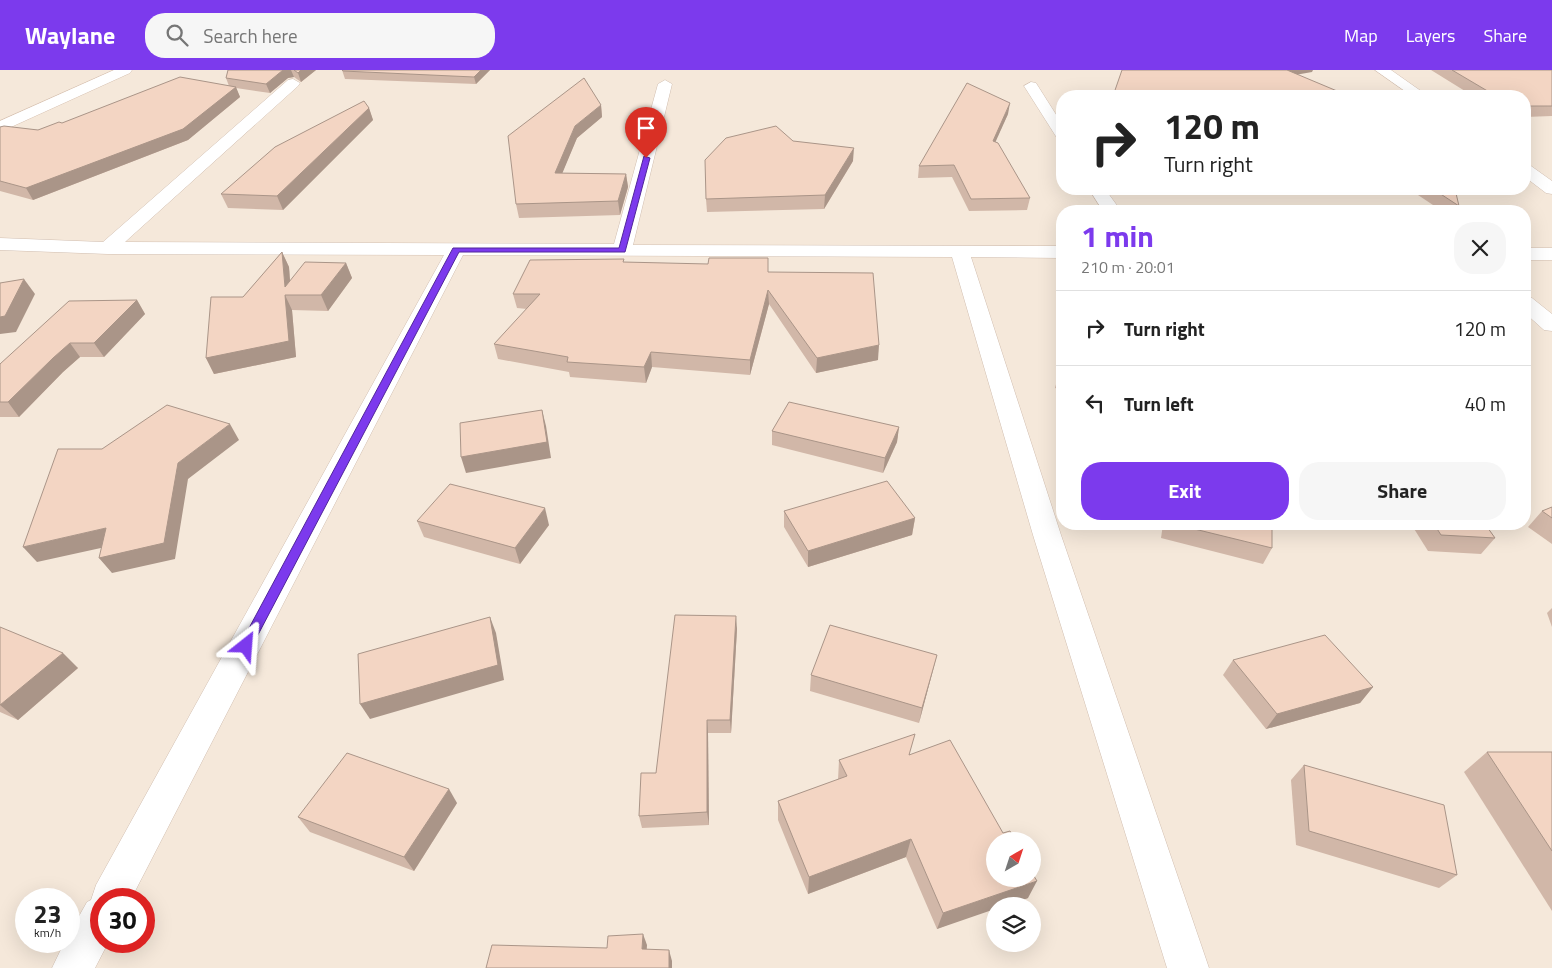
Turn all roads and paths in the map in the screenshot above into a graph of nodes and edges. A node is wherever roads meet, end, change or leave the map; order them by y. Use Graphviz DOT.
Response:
graph roads {
  1 [pos="125,70"];
  2 [pos="1382,70"];
  3 [pos="293,83"];
  4 [pos="665,84"];
  5 [pos="1031,86"];
  6 [pos="1412,90"];
  7 [pos="1056,126"];
  8 [pos="0,127"];
  9 [pos="1531,174"];
  10 [pos="1552,189"];
  11 [pos="0,244"];
  12 [pos="108,248"];
  13 [pos="456,250"];
  14 [pos="622,250"];
  15 [pos="960,252"];
  16 [pos="1056,252"];
  17 [pos="1531,254"];
  18 [pos="1552,254"];
  19 [pos="1531,307"];
  20 [pos="1552,325"];
  21 [pos="116,888"];
  22 [pos="90,936"];
  23 [pos="73,968"];
  24 [pos="1188,968"];
  1 -- 8 [label="street"];
  2 -- 6 [label="street"];
  3 -- 12 [label="street"];
  4 -- 14 [label="street"];
  5 -- 7 [label="street"];
  9 -- 10 [label="street"];
  11 -- 12 [label="street"];
  12 -- 13 [label="street"];
  13 -- 14 [label="street"];
  13 -- 21 [label="street"];
  14 -- 15 [label="street"];
  15 -- 16 [label="street"];
  15 -- 24 [label="street"];
  17 -- 18 [label="street"];
  19 -- 20 [label="street"];
  22 -- 23 [label="street"];
}
